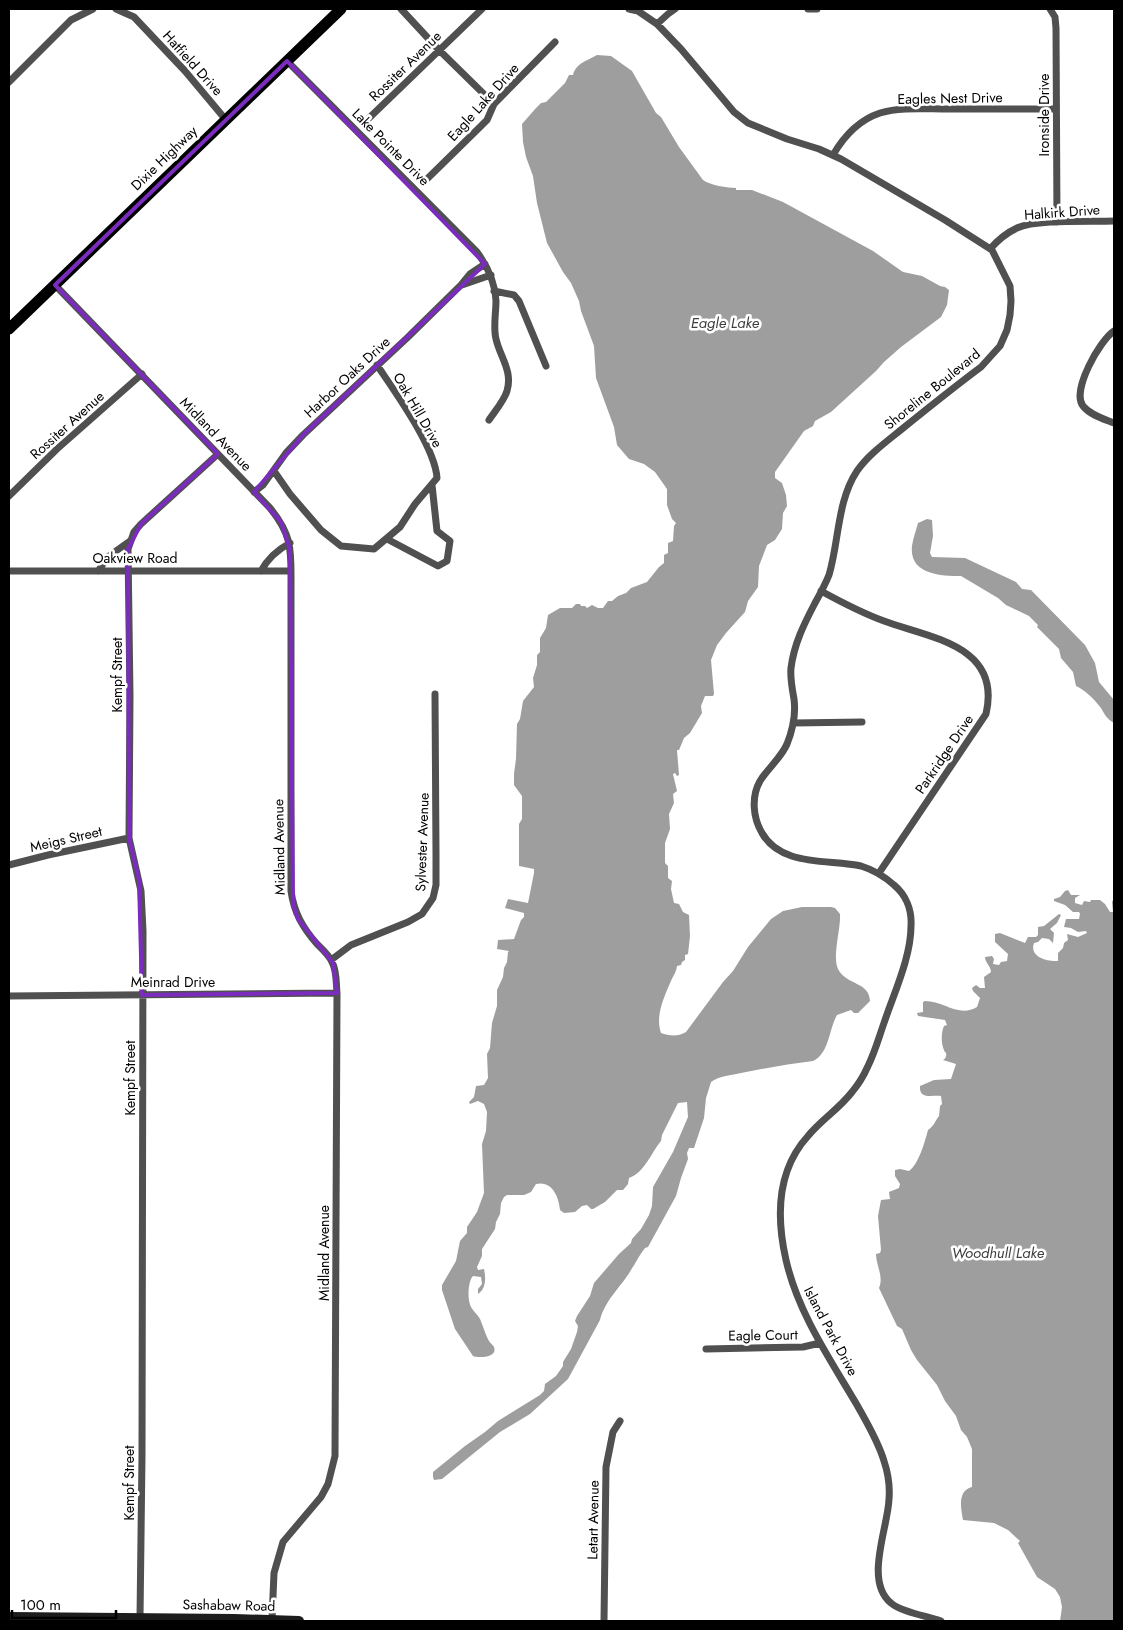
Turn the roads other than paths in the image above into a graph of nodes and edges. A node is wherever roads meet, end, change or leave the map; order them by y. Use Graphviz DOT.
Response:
graph roads {
  1 [pos="93,9"];
  2 [pos="116,9"];
  3 [pos="341,9"];
  4 [pos="401,9"];
  5 [pos="482,9"];
  6 [pos="629,9"];
  7 [pos="675,9"];
  8 [pos="808,9"];
  9 [pos="817,9"];
  10 [pos="1050,9"];
  11 [pos="657,24"];
  12 [pos="555,42"];
  13 [pos="439,50"];
  14 [pos="287,61"];
  15 [pos="9,82"];
  16 [pos="494,104"];
  17 [pos="1056,109"];
  18 [pos="226,120"];
  19 [pos="367,120"];
  20 [pos="833,155"];
  21 [pos="428,178"];
  22 [pos="1114,221"];
  23 [pos="1057,222"];
  24 [pos="990,249"];
  25 [pos="485,264"];
  26 [pos="491,275"];
  27 [pos="55,284"];
  28 [pos="462,285"];
  29 [pos="494,291"];
  30 [pos="9,329"];
  31 [pos="1114,331"];
  32 [pos="377,366"];
  33 [pos="546,366"];
  34 [pos="142,374"];
  35 [pos="489,420"];
  36 [pos="1114,423"];
  37 [pos="218,454"];
  38 [pos="274,471"];
  39 [pos="432,485"];
  40 [pos="254,492"];
  41 [pos="9,496"];
  42 [pos="387,539"];
  43 [pos="130,541"];
  44 [pos="290,543"];
  45 [pos="129,570"];
  46 [pos="9,571"];
  47 [pos="98,571"];
  48 [pos="261,571"];
  49 [pos="291,571"];
  50 [pos="821,591"];
  51 [pos="435,694"];
  52 [pos="862,722"];
  53 [pos="794,723"];
  54 [pos="129,838"];
  55 [pos="9,865"];
  56 [pos="879,873"];
  57 [pos="331,960"];
  58 [pos="337,993"];
  59 [pos="142,995"];
  60 [pos="9,996"];
  61 [pos="820,1343"];
  62 [pos="706,1348"];
  63 [pos="620,1421"];
  64 [pos="9,1617"];
  65 [pos="140,1618"];
  66 [pos="71,1619"];
  67 [pos="272,1619"];
  68 [pos="172,1620"];
  69 [pos="287,1621"];
  70 [pos="299,1621"];
  71 [pos="604,1621"];
  72 [pos="941,1621"];
  1 -- 15 [label="street"];
  2 -- 18 [label="street, Hatfield Drive"];
  3 -- 14 [label="main road, Dixie Highway"];
  4 -- 13 [label="street"];
  5 -- 13 [label="street, Rossiter Avenue"];
  6 -- 11 [label="street, Shoreline Boulevard"];
  7 -- 11 [label="street"];
  8 -- 9 [label="street"];
  10 -- 17 [label="street, Ironside Drive"];
  11 -- 20 [label="street, Shoreline Boulevard"];
  12 -- 16 [label="street, Eagle Lake Drive"];
  13 -- 16 [label="street"];
  13 -- 19 [label="street, Rossiter Avenue"];
  14 -- 18 [label="main road, Dixie Highway"];
  14 -- 25 [label="street, Lake Pointe Drive"];
  16 -- 21 [label="street, Eagle Lake Drive"];
  17 -- 20 [label="street, Eagles Nest Drive"];
  17 -- 23 [label="street, Ironside Drive"];
  18 -- 27 [label="main road, Dixie Highway"];
  20 -- 24 [label="street, Shoreline Boulevard"];
  22 -- 23 [label="street, Halkirk Drive"];
  23 -- 24 [label="street, Halkirk Drive"];
  24 -- 50 [label="street, Shoreline Boulevard"];
  25 -- 26 [label="street, Lake Pointe Drive"];
  25 -- 28 [label="street, Harbor Oaks Drive"];
  26 -- 28 [label="street"];
  26 -- 29 [label="street, Lake Pointe Drive"];
  27 -- 30 [label="main road, Dixie Highway"];
  27 -- 34 [label="street, Midland Avenue"];
  28 -- 32 [label="street, Harbor Oaks Drive"];
  29 -- 33 [label="street"];
  29 -- 35 [label="street, Lake Pointe Drive"];
  31 -- 36 [label="street"];
  32 -- 38 [label="street, Harbor Oaks Drive"];
  32 -- 39 [label="street, Oak Hill Drive"];
  34 -- 37 [label="street, Midland Avenue"];
  34 -- 41 [label="street, Rossiter Avenue"];
  37 -- 40 [label="street, Midland Avenue"];
  37 -- 43 [label="street"];
  38 -- 40 [label="street, Harbor Oaks Drive"];
  38 -- 42 [label="street"];
  39 -- 42 [label="street"];
  39 -- 42 [label="street, Oak Hill Drive"];
  40 -- 44 [label="street, Midland Avenue"];
  43 -- 45 [label="street, Kempf Street"];
  43 -- 47 [label="street"];
  44 -- 48 [label="street"];
  44 -- 49 [label="street, Midland Avenue"];
  45 -- 47 [label="street, Oakview Road"];
  45 -- 48 [label="street, Oakview Road"];
  45 -- 54 [label="street, Kempf Street"];
  46 -- 47 [label="street, Oakview Road"];
  48 -- 49 [label="street, Oakview Road"];
  49 -- 57 [label="street, Midland Avenue"];
  50 -- 53 [label="street, Shoreline Boulevard"];
  50 -- 56 [label="street, Parkridge Drive"];
  51 -- 57 [label="street, Sylvester Avenue"];
  52 -- 53 [label="street"];
  53 -- 56 [label="street, Shoreline Boulevard"];
  54 -- 55 [label="street, Meigs Street"];
  54 -- 59 [label="street, Kempf Street"];
  56 -- 61 [label="street, Island Park Drive"];
  57 -- 58 [label="street, Midland Avenue"];
  58 -- 59 [label="street, Meinrad Drive"];
  58 -- 67 [label="street, Midland Avenue"];
  59 -- 60 [label="street, Meinrad Drive"];
  59 -- 65 [label="street, Kempf Street"];
  61 -- 62 [label="street, Eagle Court"];
  61 -- 72 [label="street, Island Park Drive"];
  63 -- 71 [label="street, Letart Avenue"];
  64 -- 66 [label="street, Sashabaw Road"];
  65 -- 66 [label="street, Sashabaw Road"];
  65 -- 68 [label="street, Sashabaw Road"];
  67 -- 68 [label="street, Sashabaw Road"];
  67 -- 69 [label="street, Sashabaw Road"];
  69 -- 70 [label="street, Sashabaw Road"];
}
